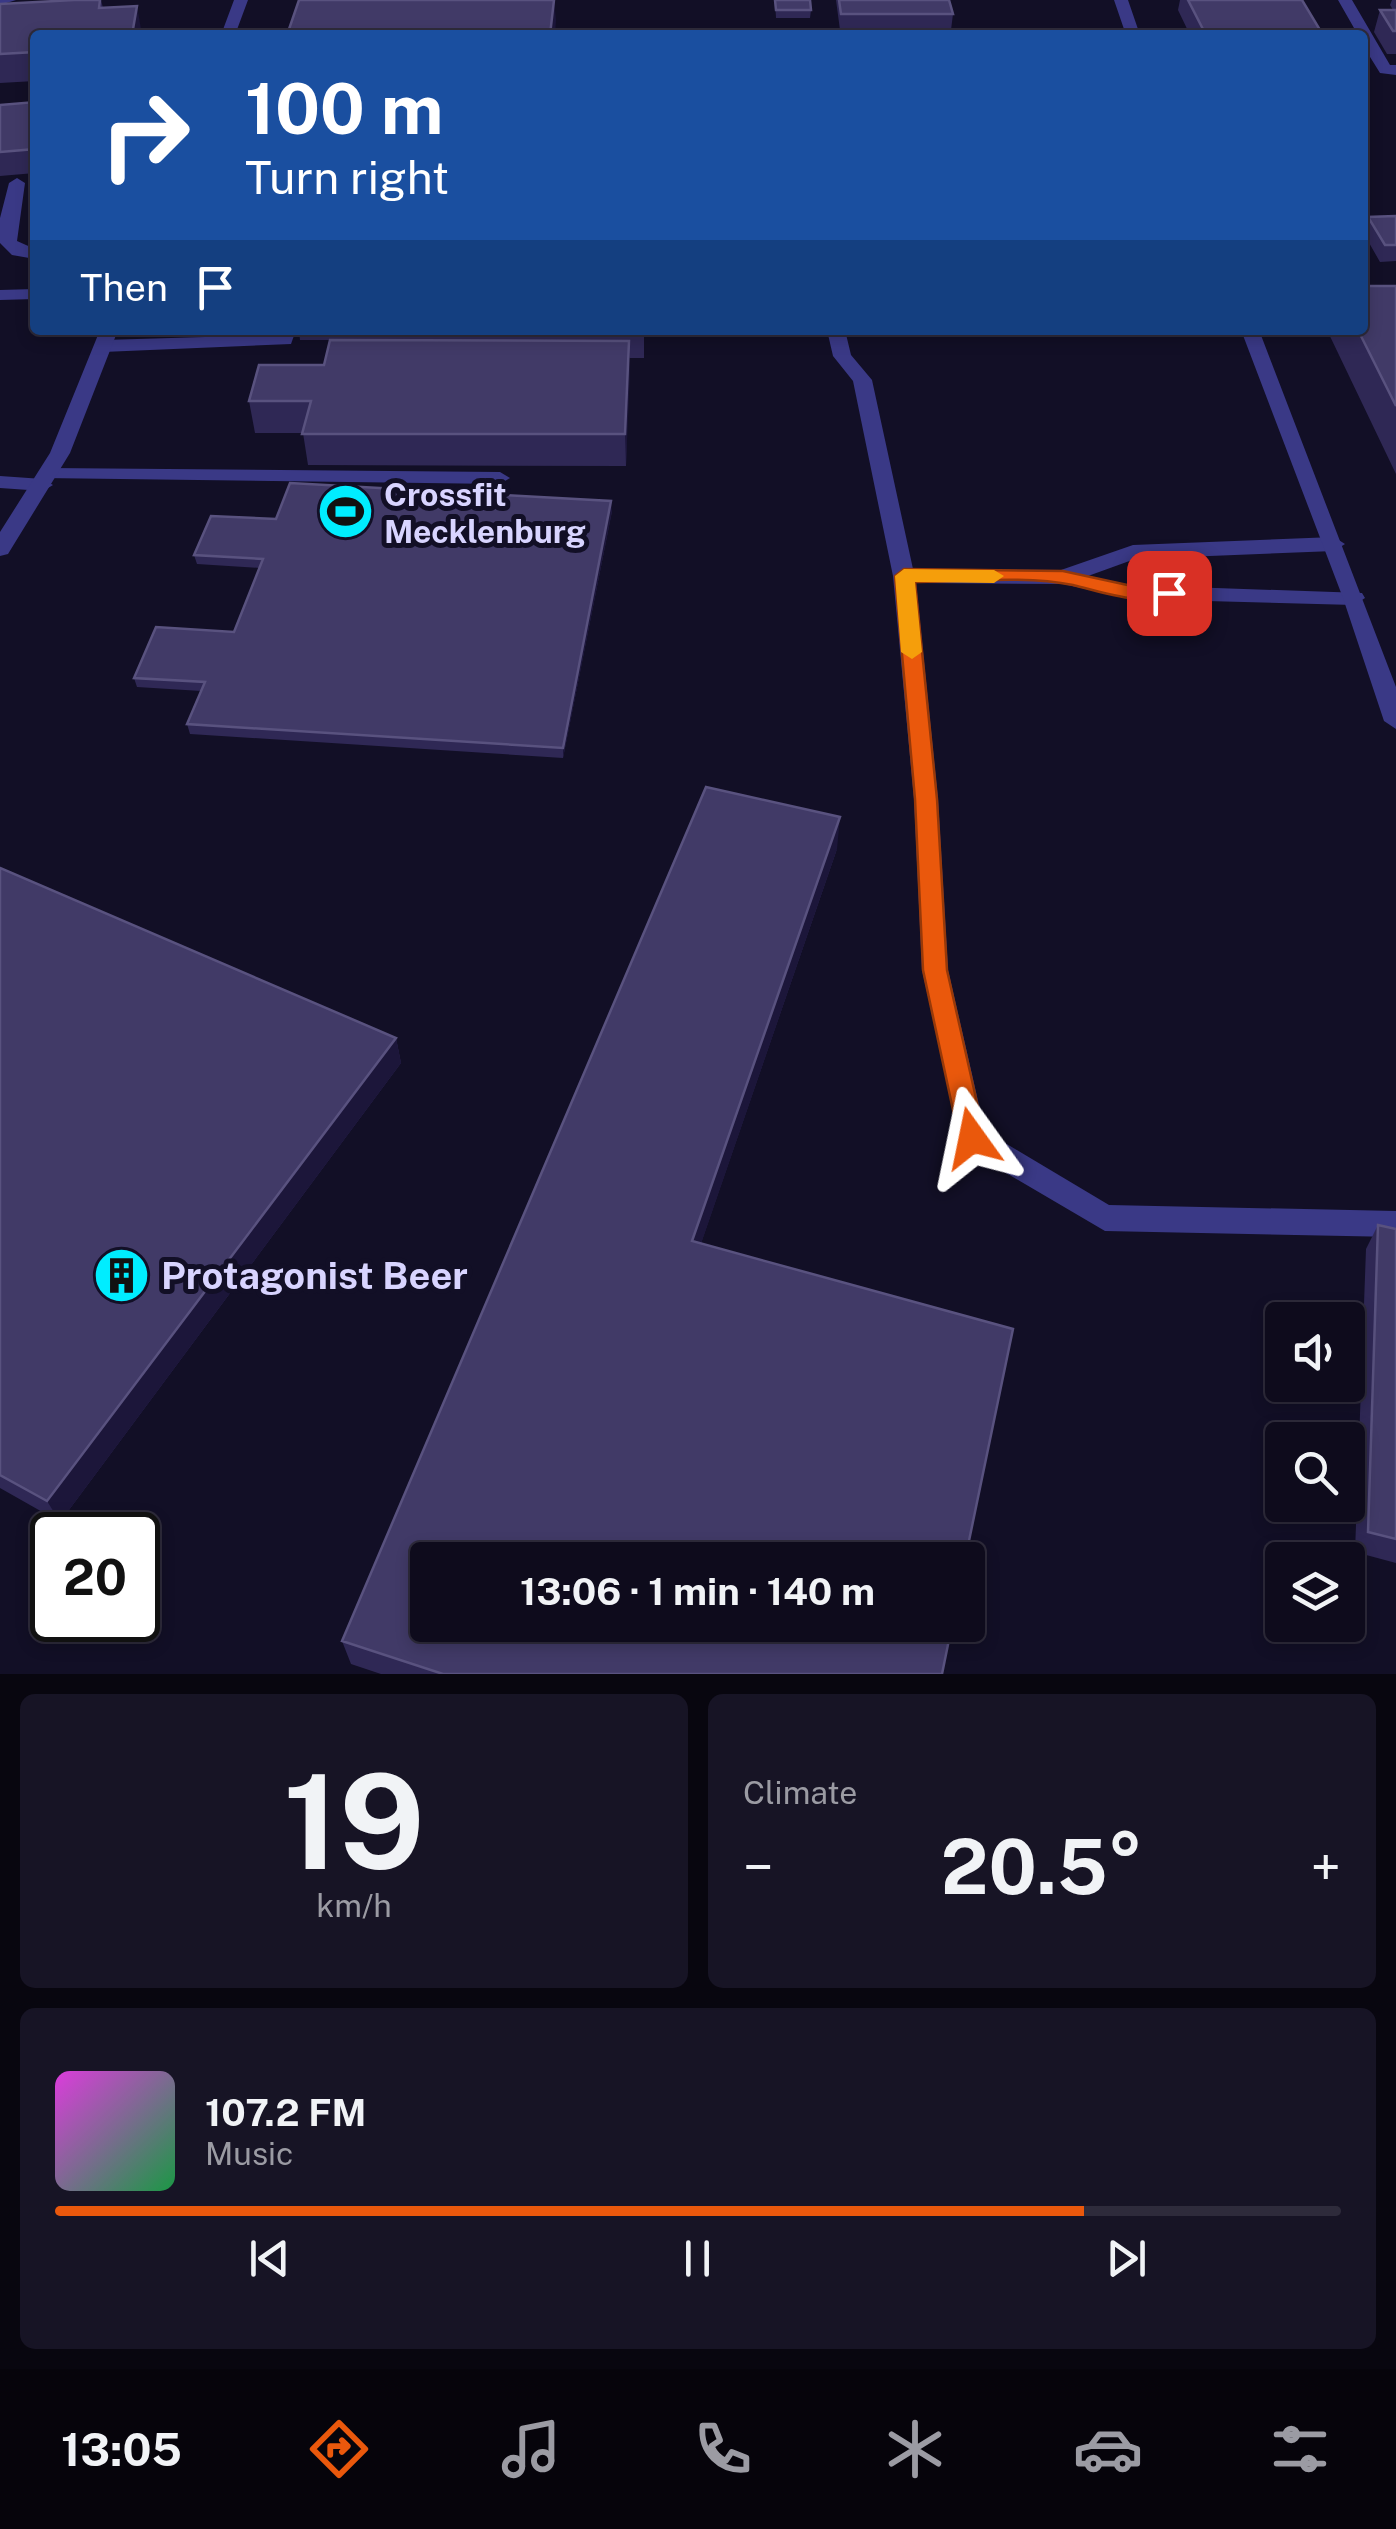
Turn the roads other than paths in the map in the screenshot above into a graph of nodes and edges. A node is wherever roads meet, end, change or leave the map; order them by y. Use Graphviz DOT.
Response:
graph roads {
  1 [pos="0,0"];
  2 [pos="9,0"];
  3 [pos="241,0"];
  4 [pos="1122,0"];
  5 [pos="1344,0"];
  6 [pos="230,30"];
  7 [pos="1132,30"];
  8 [pos="1362,30"];
  9 [pos="1368,41"];
  10 [pos="1396,70"];
  11 [pos="18,183"];
  12 [pos="4,224"];
  13 [pos="30,253"];
  14 [pos="30,294"];
  15 [pos="0,295"];
  16 [pos="286,335"];
  17 [pos="837,335"];
  18 [pos="1252,335"];
  19 [pos="106,338"];
  20 [pos="500,478"];
  21 [pos="46,480"];
  22 [pos="0,482"];
  23 [pos="1334,544"];
  24 [pos="0,549"];
  25 [pos="904,576"];
  26 [pos="1063,577"];
  27 [pos="1354,598"];
  28 [pos="1396,721"];
  29 [pos="1396,1224"];
  1 -- 2 [label="street"];
  3 -- 6 [label="street"];
  4 -- 7 [label="street"];
  5 -- 8 [label="street"];
  9 -- 10 [label="street"];
  11 -- 12 [label="street"];
  12 -- 13 [label="street"];
  14 -- 15 [label="street"];
  16 -- 19 [label="street"];
  17 -- 25 [label="street"];
  18 -- 23 [label="street"];
  19 -- 21 [label="street"];
  20 -- 21 [label="street"];
  21 -- 22 [label="street"];
  21 -- 24 [label="street"];
  23 -- 26 [label="street"];
  23 -- 27 [label="street"];
  25 -- 26 [label="street"];
  25 -- 29 [label="street"];
  26 -- 27 [label="street"];
  27 -- 28 [label="street"];
}
